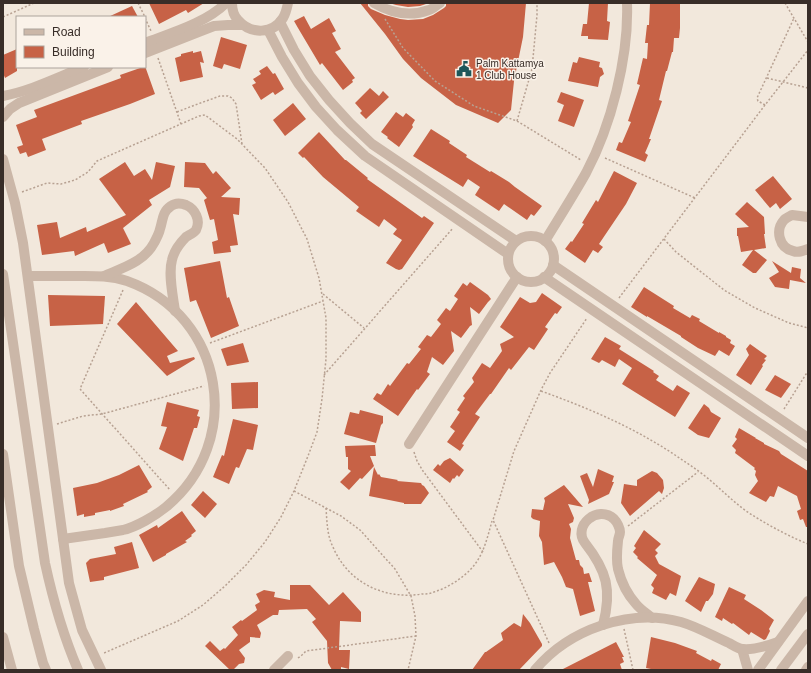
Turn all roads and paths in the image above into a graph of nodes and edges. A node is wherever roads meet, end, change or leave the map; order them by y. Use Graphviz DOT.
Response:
graph roads {
  1 [pos="34,3"];
  2 [pos="138,3"];
  3 [pos="226,3"];
  4 [pos="232,3"];
  5 [pos="288,3"];
  6 [pos="440,3"];
  7 [pos="536,3"];
  8 [pos="627,3"];
  9 [pos="785,3"];
  10 [pos="375,4"];
  11 [pos="144,16"];
  12 [pos="3,17"];
  13 [pos="794,18"];
  14 [pos="146,20"];
  15 [pos="280,22"];
  16 [pos="242,25"];
  17 [pos="268,30"];
  18 [pos="808,42"];
  19 [pos="146,43"];
  20 [pos="155,44"];
  21 [pos="808,50"];
  22 [pos="146,51"];
  23 [pos="82,68"];
  24 [pos="105,68"];
  25 [pos="767,78"];
  26 [pos="783,82"];
  27 [pos="808,88"];
  28 [pos="3,96"];
  29 [pos="23,96"];
  30 [pos="765,105"];
  31 [pos="177,112"];
  32 [pos="3,117"];
  33 [pos="517,121"];
  34 [pos="181,124"];
  35 [pos="242,144"];
  36 [pos="594,154"];
  37 [pos="3,159"];
  38 [pos="589,165"];
  39 [pos="13,195"];
  40 [pos="695,198"];
  41 [pos="808,217"];
  42 [pos="460,221"];
  43 [pos="664,239"];
  44 [pos="516,241"];
  45 [pos="546,241"];
  46 [pos="808,250"];
  47 [pos="508,254"];
  48 [pos="553,265"];
  49 [pos="3,274"];
  50 [pos="28,276"];
  51 [pos="104,276"];
  52 [pos="517,277"];
  53 [pos="544,277"];
  54 [pos="127,281"];
  55 [pos="322,293"];
  56 [pos="323,301"];
  57 [pos="613,306"];
  58 [pos="592,310"];
  59 [pos="175,311"];
  60 [pos="364,328"];
  61 [pos="808,328"];
  62 [pos="201,346"];
  63 [pos="808,371"];
  64 [pos="324,375"];
  65 [pos="213,383"];
  66 [pos="541,390"];
  67 [pos="102,414"];
  68 [pos="778,418"];
  69 [pos="48,428"];
  70 [pos="808,438"];
  71 [pos="410,442"];
  72 [pos="3,454"];
  73 [pos="808,456"];
  74 [pos="698,471"];
  75 [pos="294,491"];
  76 [pos="176,497"];
  77 [pos="326,508"];
  78 [pos="493,520"];
  79 [pos="620,532"];
  80 [pos="63,539"];
  81 [pos="808,544"];
  82 [pos="483,552"];
  83 [pos="411,596"];
  84 [pos="808,601"];
  85 [pos="652,618"];
  86 [pos="622,620"];
  87 [pos="603,625"];
  88 [pos="808,634"];
  89 [pos="3,636"];
  90 [pos="416,636"];
  91 [pos="778,642"];
  92 [pos="742,649"];
  93 [pos="554,653"];
  94 [pos="95,657"];
  95 [pos="287,657"];
  96 [pos="808,667"];
  97 [pos="12,670"];
  98 [pos="46,670"];
  99 [pos="78,670"];
  100 [pos="102,670"];
  101 [pos="274,670"];
  102 [pos="408,670"];
  103 [pos="535,670"];
  104 [pos="633,670"];
  105 [pos="748,670"];
  106 [pos="758,670"];
  107 [pos="782,670"];
  108 [pos="806,670"];
  1 -- 12 [label="path"];
  2 -- 11 [label="path"];
  3 -- 20 [label="street"];
  4 -- 16 [label="street"];
  5 -- 15 [label="street"];
  6 -- 10 [label="street"];
  7 -- 33 [label="path"];
  8 -- 36 [label="street"];
  9 -- 13 [label="path"];
  10 -- 33 [label="path"];
  13 -- 18 [label="path"];
  13 -- 25 [label="path"];
  14 -- 20 [label="path"];
  15 -- 17 [label="street"];
  15 -- 44 [label="street"];
  16 -- 17 [label="street"];
  16 -- 20 [label="street"];
  17 -- 42 [label="street"];
  19 -- 20 [label="street"];
  20 -- 22 [label="street"];
  20 -- 31 [label="path"];
  21 -- 26 [label="path"];
  23 -- 29 [label="street"];
  24 -- 29 [label="street"];
  25 -- 26 [label="path"];
  25 -- 30 [label="path"];
  26 -- 27 [label="path"];
  26 -- 30 [label="path"];
  28 -- 29 [label="street"];
  29 -- 32 [label="street"];
  30 -- 40 [label="path"];
  31 -- 34 [label="path"];
  31 -- 35 [label="path"];
  33 -- 38 [label="path"];
  34 -- 35 [label="path"];
  34 -- 39 [label="path"];
  35 -- 55 [label="path"];
  36 -- 38 [label="street"];
  36 -- 40 [label="path"];
  37 -- 39 [label="street"];
  38 -- 45 [label="street"];
  39 -- 50 [label="street"];
  40 -- 43 [label="path"];
  41 -- 46 [label="street"];
  42 -- 47 [label="street"];
  42 -- 60 [label="path"];
  43 -- 57 [label="path"];
  43 -- 61 [label="path"];
  44 -- 45 [label="street"];
  44 -- 47 [label="street"];
  45 -- 48 [label="street"];
  47 -- 52 [label="street"];
  48 -- 53 [label="street"];
  48 -- 57 [label="street"];
  49 -- 99 [label="street"];
  50 -- 51 [label="street"];
  50 -- 69 [label="street"];
  51 -- 54 [label="street"];
  51 -- 59 [label="street"];
  52 -- 53 [label="street"];
  52 -- 71 [label="street"];
  53 -- 58 [label="street"];
  54 -- 59 [label="street"];
  54 -- 67 [label="path"];
  55 -- 56 [label="path"];
  55 -- 60 [label="path"];
  56 -- 62 [label="path"];
  56 -- 64 [label="path"];
  57 -- 68 [label="street"];
  58 -- 66 [label="path"];
  58 -- 73 [label="street"];
  59 -- 62 [label="street"];
  60 -- 64 [label="path"];
  62 -- 65 [label="street"];
  63 -- 68 [label="path"];
  64 -- 75 [label="path"];
  65 -- 67 [label="path"];
  65 -- 76 [label="street"];
  66 -- 74 [label="path"];
  66 -- 78 [label="path"];
  67 -- 69 [label="path"];
  67 -- 76 [label="path"];
  68 -- 70 [label="street"];
  69 -- 80 [label="street"];
  71 -- 82 [label="path"];
  72 -- 98 [label="street"];
  74 -- 79 [label="path"];
  74 -- 81 [label="path"];
  75 -- 77 [label="path"];
  75 -- 94 [label="path"];
  76 -- 80 [label="street"];
  77 -- 83 [label="path"];
  77 -- 83 [label="path"];
  78 -- 82 [label="path"];
  78 -- 93 [label="path"];
  79 -- 85 [label="street"];
  79 -- 87 [label="street"];
  80 -- 94 [label="street"];
  82 -- 83 [label="path"];
  83 -- 90 [label="path"];
  84 -- 91 [label="street"];
  85 -- 86 [label="street"];
  85 -- 92 [label="street"];
  86 -- 87 [label="street"];
  86 -- 104 [label="path"];
  87 -- 93 [label="street"];
  88 -- 107 [label="street"];
  89 -- 97 [label="street"];
  90 -- 95 [label="path"];
  90 -- 102 [label="path"];
  91 -- 92 [label="street"];
  91 -- 106 [label="street"];
  92 -- 105 [label="street"];
  93 -- 103 [label="street"];
  94 -- 100 [label="street"];
  95 -- 101 [label="street"];
  96 -- 108 [label="street"];
}
